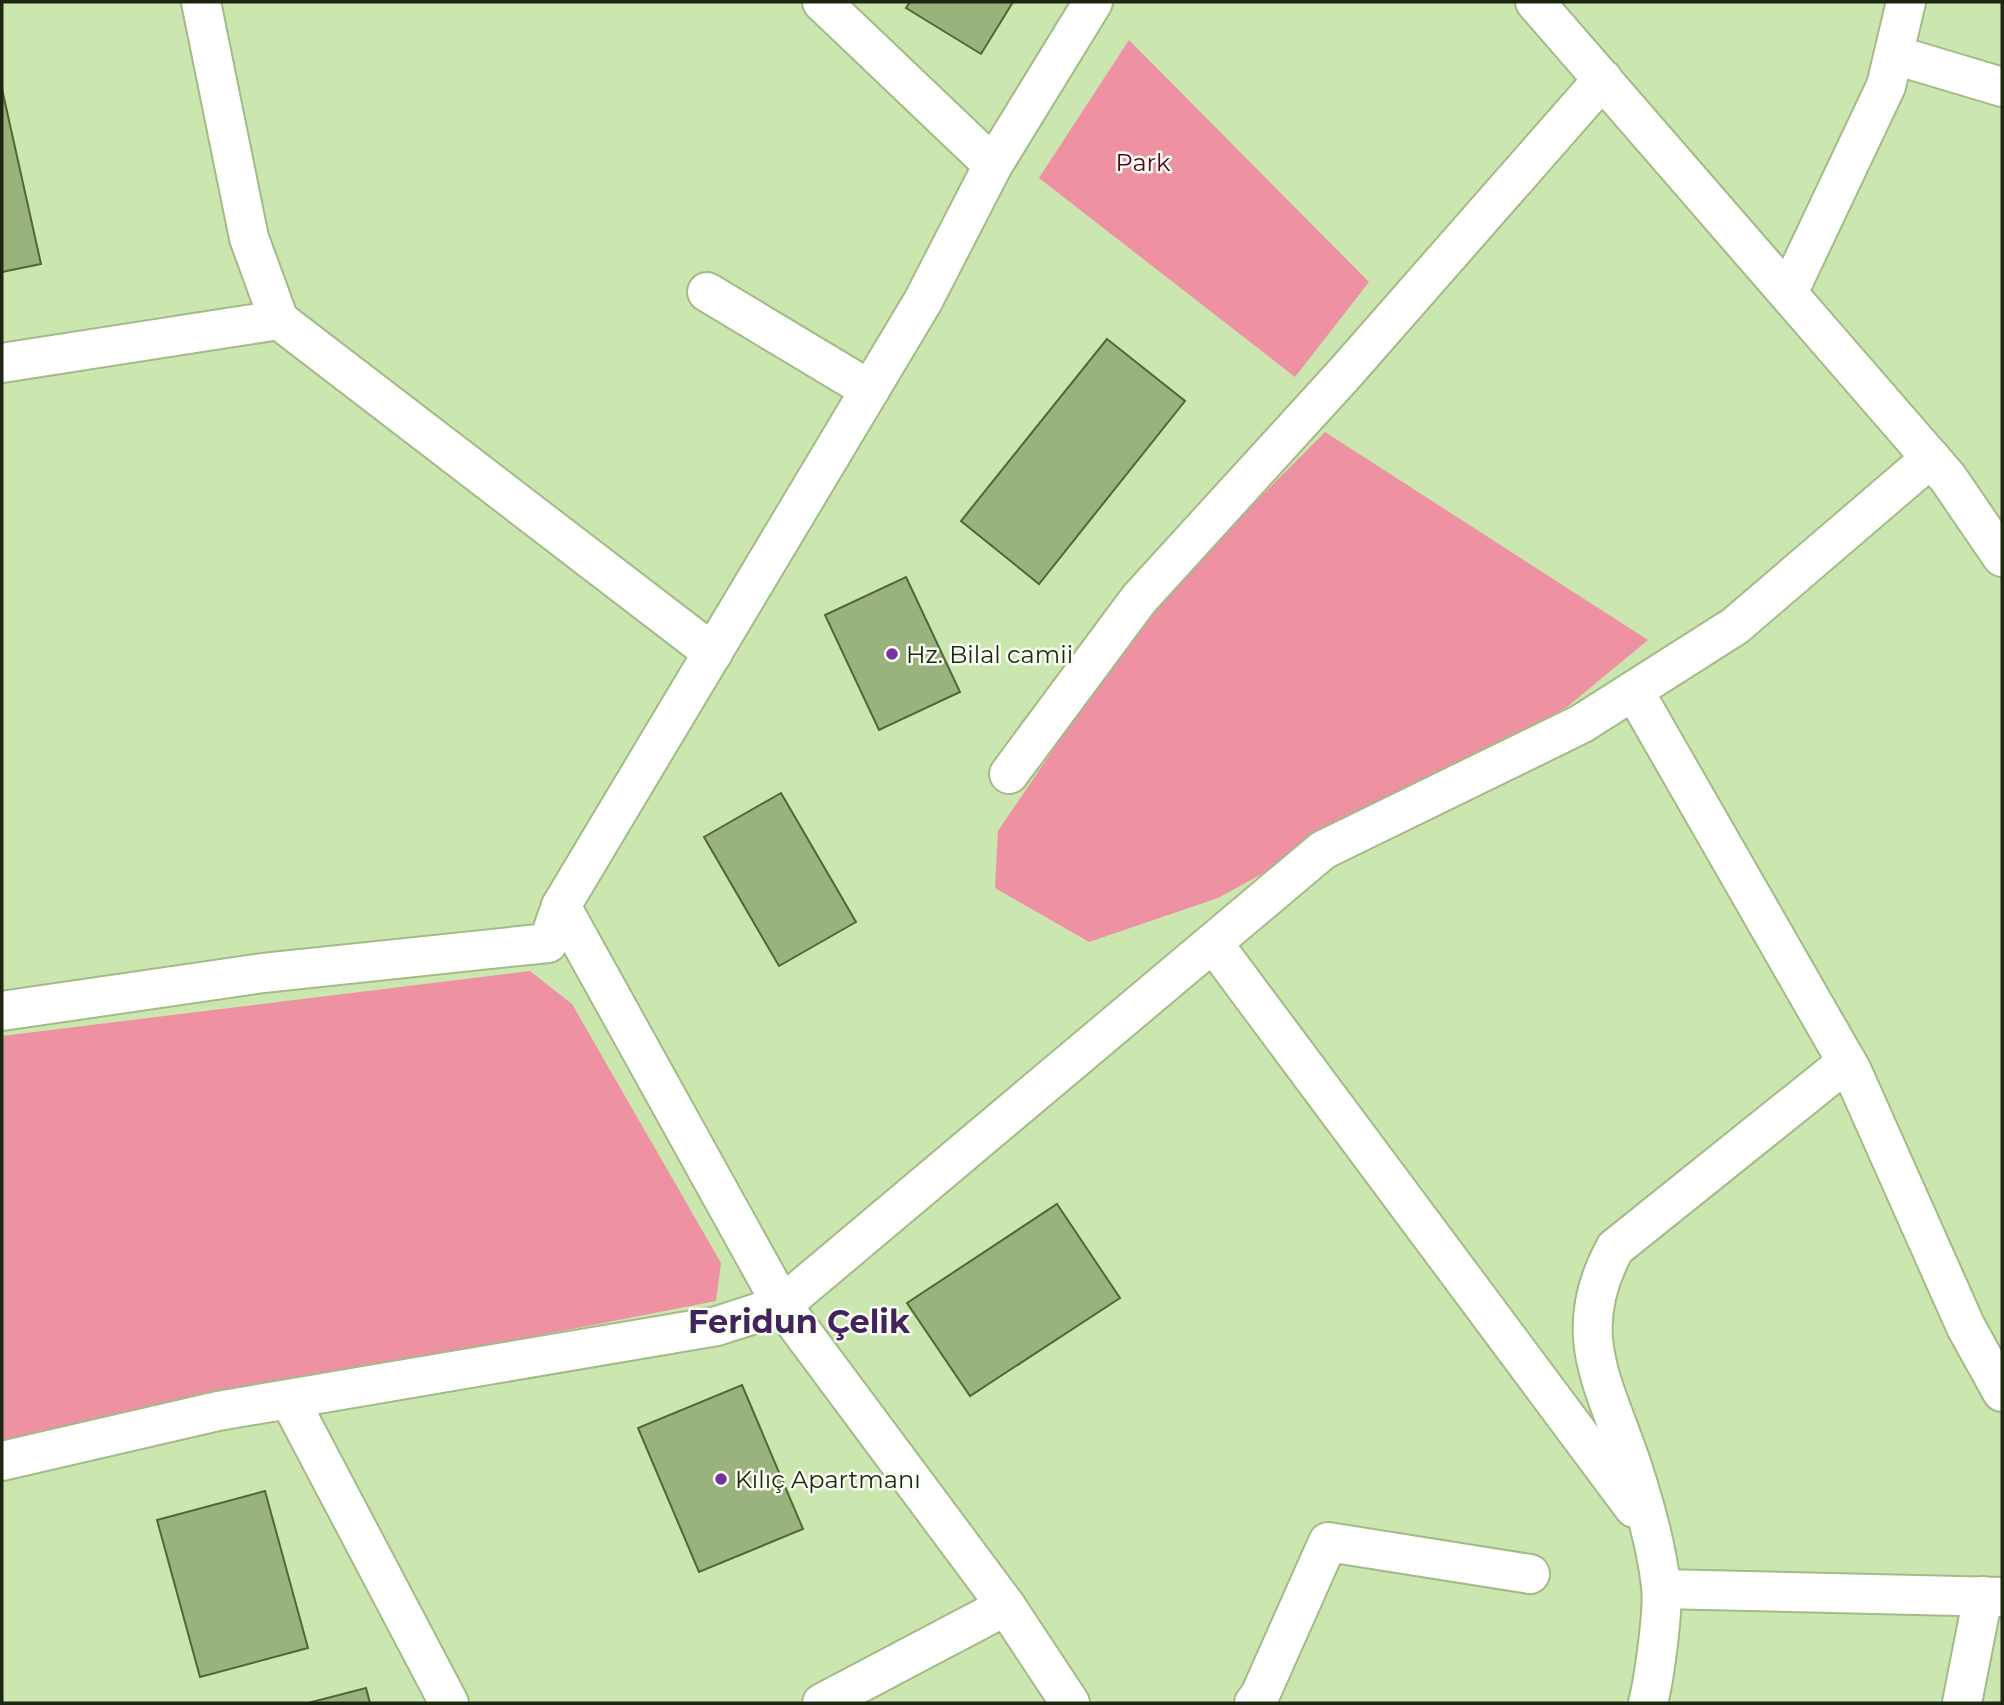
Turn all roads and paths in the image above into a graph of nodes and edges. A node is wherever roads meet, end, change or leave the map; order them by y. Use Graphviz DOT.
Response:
graph roads {
  1 [pos="201,2"];
  2 [pos="822,2"];
  3 [pos="1093,2"];
  4 [pos="1535,2"];
  5 [pos="1906,2"];
  6 [pos="1895,55"];
  7 [pos="1603,79"];
  8 [pos="2002,87"];
  9 [pos="993,165"];
  10 [pos="707,292"];
  11 [pos="1788,293"];
  12 [pos="279,320"];
  13 [pos="2,363"];
  14 [pos="870,390"];
  15 [pos="1931,458"];
  16 [pos="2002,557"];
  17 [pos="713,653"];
  18 [pos="1634,691"];
  19 [pos="1009,774"];
  20 [pos="561,906"];
  21 [pos="1213,943"];
  22 [pos="2,1010"];
  23 [pos="1847,1062"];
  24 [pos="782,1305"];
  25 [pos="2002,1392"];
  26 [pos="289,1399"];
  27 [pos="2,1461"];
  28 [pos="1647,1524"];
  29 [pos="1530,1574"];
  30 [pos="1662,1589"];
  31 [pos="1993,1597"];
  32 [pos="1006,1606"];
  33 [pos="449,1703"];
  34 [pos="822,1703"];
  35 [pos="1070,1703"];
  36 [pos="1254,1703"];
  37 [pos="1648,1703"];
  38 [pos="1962,1703"];
  1 -- 12 [label="street"];
  2 -- 9 [label="street"];
  3 -- 9 [label="street"];
  4 -- 7 [label="street"];
  5 -- 6 [label="street"];
  6 -- 8 [label="street"];
  6 -- 11 [label="street"];
  7 -- 11 [label="street"];
  7 -- 19 [label="street"];
  9 -- 14 [label="street"];
  10 -- 14 [label="street"];
  11 -- 15 [label="street"];
  12 -- 13 [label="street"];
  12 -- 17 [label="street"];
  14 -- 17 [label="street"];
  15 -- 16 [label="street"];
  15 -- 18 [label="street"];
  17 -- 20 [label="street"];
  18 -- 21 [label="street"];
  18 -- 23 [label="street"];
  20 -- 22 [label="street"];
  20 -- 24 [label="street"];
  21 -- 24 [label="street"];
  21 -- 28 [label="street"];
  23 -- 25 [label="street"];
  23 -- 28 [label="street"];
  24 -- 26 [label="street"];
  24 -- 32 [label="street"];
  26 -- 27 [label="street"];
  26 -- 33 [label="street"];
  28 -- 30 [label="street"];
  29 -- 36 [label="street"];
  30 -- 31 [label="street"];
  30 -- 37 [label="street"];
  31 -- 38 [label="street"];
  32 -- 34 [label="street"];
  32 -- 35 [label="street"];
}
